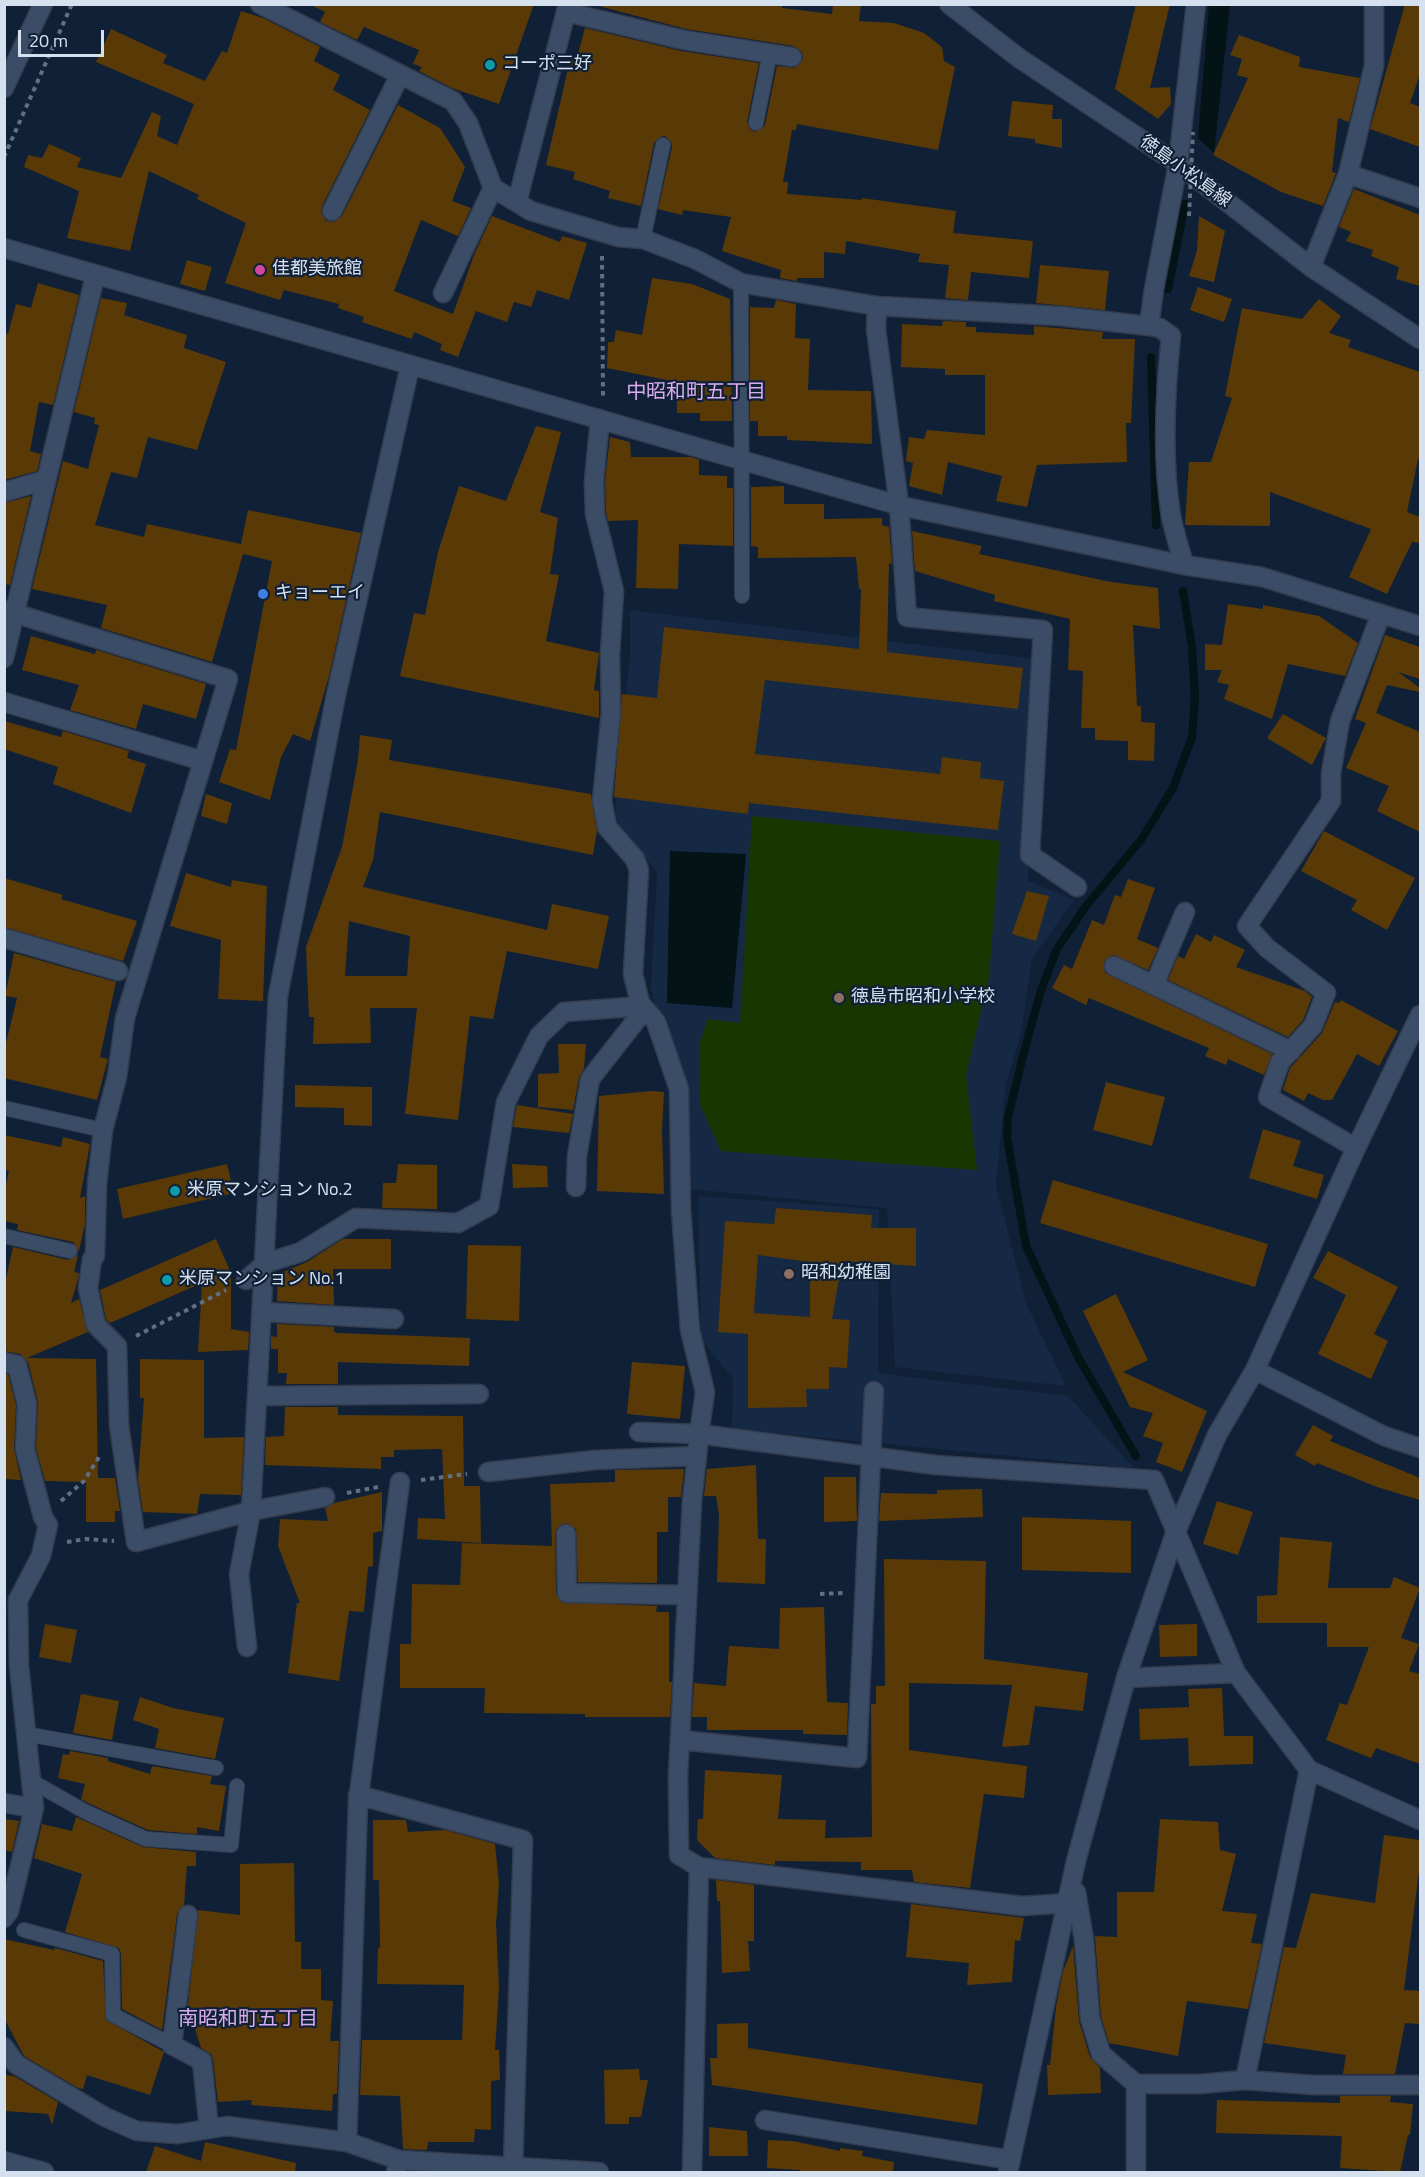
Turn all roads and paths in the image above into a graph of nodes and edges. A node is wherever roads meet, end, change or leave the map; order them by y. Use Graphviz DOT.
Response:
graph roads {
  1 [pos="43,4"];
  2 [pos="72,4"];
  3 [pos="260,4"];
  4 [pos="949,4"];
  5 [pos="1196,4"];
  6 [pos="1374,4"];
  7 [pos="567,8"];
  8 [pos="770,53"];
  9 [pos="792,57"];
  10 [pos="400,75"];
  11 [pos="4,88"];
  12 [pos="756,123"];
  13 [pos="1193,132"];
  14 [pos="663,145"];
  15 [pos="4,157"];
  16 [pos="1178,164"];
  17 [pos="1348,174"];
  18 [pos="493,188"];
  19 [pos="1420,198"];
  20 [pos="517,202"];
  21 [pos="332,211"];
  22 [pos="1189,216"];
  23 [pos="602,232"];
  24 [pos="643,239"];
  25 [pos="4,248"];
  26 [pos="1311,267"];
  27 [pos="95,276"];
  28 [pos="741,283"];
  29 [pos="443,293"];
  30 [pos="877,306"];
  31 [pos="1149,326"];
  32 [pos="1420,339"];
  33 [pos="410,366"];
  34 [pos="600,419"];
  35 [pos="742,459"];
  36 [pos="45,480"];
  37 [pos="4,492"];
  38 [pos="899,505"];
  39 [pos="1184,565"];
  40 [pos="742,596"];
  41 [pos="10,612"];
  42 [pos="1381,614"];
  43 [pos="1420,626"];
  44 [pos="4,658"];
  45 [pos="4,702"];
  46 [pos="203,761"];
  47 [pos="1077,887"];
  48 [pos="1185,912"];
  49 [pos="4,938"];
  50 [pos="1114,966"];
  51 [pos="118,971"];
  52 [pos="1154,985"];
  53 [pos="643,1006"];
  54 [pos="1420,1015"];
  55 [pos="1291,1051"];
  56 [pos="4,1108"];
  57 [pos="104,1130"];
  58 [pos="1356,1148"];
  59 [pos="576,1187"];
  60 [pos="4,1236"];
  61 [pos="70,1251"];
  62 [pos="266,1263"];
  63 [pos="246,1280"];
  64 [pos="263,1312"];
  65 [pos="394,1318"];
  66 [pos="117,1346"];
  67 [pos="4,1362"];
  68 [pos="1255,1370"];
  69 [pos="874,1391"];
  70 [pos="479,1395"];
  71 [pos="257,1396"];
  72 [pos="119,1425"];
  73 [pos="639,1432"];
  74 [pos="699,1434"];
  75 [pos="1420,1448"];
  76 [pos="697,1456"];
  77 [pos="871,1458"];
  78 [pos="488,1472"];
  79 [pos="400,1482"];
  80 [pos="325,1497"];
  81 [pos="251,1511"];
  82 [pos="43,1517"];
  83 [pos="566,1533"];
  84 [pos="1175,1533"];
  85 [pos="136,1542"];
  86 [pos="41,1556"];
  87 [pos="687,1595"];
  88 [pos="247,1647"];
  89 [pos="12,1665"];
  90 [pos="1236,1674"];
  91 [pos="1126,1678"];
  92 [pos="26,1734"];
  93 [pos="680,1740"];
  94 [pos="216,1768"];
  95 [pos="1309,1770"];
  96 [pos="31,1781"];
  97 [pos="237,1786"];
  98 [pos="358,1795"];
  99 [pos="4,1803"];
  100 [pos="34,1808"];
  101 [pos="1420,1820"];
  102 [pos="699,1867"];
  103 [pos="1073,1879"];
  104 [pos="1069,1903"];
  105 [pos="188,1915"];
  106 [pos="4,1918"];
  107 [pos="24,1930"];
  108 [pos="172,2045"];
  109 [pos="4,2047"];
  110 [pos="1245,2080"];
  111 [pos="1136,2084"];
  112 [pos="1420,2085"];
  113 [pos="765,2120"];
  114 [pos="209,2129"];
  115 [pos="347,2142"];
  116 [pos="4,2161"];
  117 [pos="398,2166"];
  118 [pos="1009,2166"];
  119 [pos="513,2167"];
  120 [pos="44,2172"];
  121 [pos="600,2172"];
  122 [pos="692,2172"];
  123 [pos="1136,2172"];
  1 -- 11 [label="street"];
  2 -- 15 [label="path"];
  3 -- 10 [label="street"];
  4 -- 16 [label="street, 徳島小松島線"];
  5 -- 16 [label="street"];
  6 -- 17 [label="street"];
  7 -- 8 [label="street"];
  7 -- 20 [label="street"];
  8 -- 9 [label="street"];
  8 -- 12 [label="lane"];
  10 -- 18 [label="street"];
  10 -- 21 [label="street"];
  13 -- 22 [label="path, bridge"];
  14 -- 24 [label="lane"];
  16 -- 26 [label="street, 徳島小松島線"];
  16 -- 31 [label="street"];
  17 -- 19 [label="street"];
  17 -- 26 [label="street"];
  18 -- 20 [label="street"];
  18 -- 29 [label="street"];
  20 -- 23 [label="street"];
  23 -- 24 [label="street"];
  23 -- 34 [label="path"];
  24 -- 28 [label="street"];
  25 -- 27 [label="street"];
  26 -- 32 [label="street, 徳島小松島線"];
  27 -- 33 [label="street"];
  27 -- 36 [label="street"];
  28 -- 30 [label="street"];
  28 -- 35 [label="lane"];
  30 -- 31 [label="street"];
  30 -- 38 [label="street"];
  31 -- 39 [label="street"];
  33 -- 34 [label="street"];
  33 -- 62 [label="street"];
  34 -- 35 [label="street"];
  34 -- 53 [label="street"];
  35 -- 38 [label="street"];
  35 -- 40 [label="lane"];
  36 -- 37 [label="street"];
  36 -- 41 [label="street"];
  38 -- 39 [label="street"];
  38 -- 47 [label="street"];
  39 -- 42 [label="street"];
  41 -- 44 [label="street"];
  41 -- 46 [label="street"];
  42 -- 43 [label="street"];
  42 -- 55 [label="street"];
  45 -- 46 [label="street"];
  46 -- 57 [label="street"];
  48 -- 52 [label="street"];
  49 -- 51 [label="street"];
  50 -- 52 [label="street"];
  52 -- 55 [label="street"];
  53 -- 59 [label="street"];
  53 -- 62 [label="street"];
  53 -- 74 [label="street"];
  54 -- 58 [label="street"];
  55 -- 58 [label="street"];
  56 -- 57 [label="lane"];
  57 -- 66 [label="street"];
  58 -- 68 [label="street"];
  60 -- 61 [label="lane"];
  62 -- 63 [label="street"];
  62 -- 64 [label="street"];
  63 -- 66 [label="path"];
  64 -- 65 [label="street"];
  64 -- 71 [label="street"];
  66 -- 72 [label="street"];
  67 -- 82 [label="street"];
  68 -- 75 [label="street"];
  68 -- 84 [label="street"];
  69 -- 77 [label="street"];
  70 -- 71 [label="street"];
  71 -- 81 [label="street"];
  72 -- 82 [label="path"];
  72 -- 85 [label="street"];
  73 -- 74 [label="street"];
  74 -- 76 [label="street"];
  74 -- 77 [label="street"];
  76 -- 78 [label="street"];
  76 -- 87 [label="street"];
  77 -- 84 [label="street"];
  77 -- 93 [label="street"];
  79 -- 98 [label="street"];
  80 -- 81 [label="street"];
  81 -- 85 [label="street"];
  81 -- 88 [label="street"];
  82 -- 86 [label="street"];
  83 -- 87 [label="street"];
  84 -- 90 [label="street"];
  84 -- 91 [label="street"];
  85 -- 86 [label="path"];
  86 -- 89 [label="street"];
  87 -- 93 [label="street"];
  89 -- 92 [label="street"];
  90 -- 91 [label="street"];
  90 -- 95 [label="street"];
  91 -- 103 [label="street"];
  92 -- 94 [label="lane"];
  92 -- 96 [label="street"];
  93 -- 102 [label="street"];
  95 -- 101 [label="street"];
  95 -- 110 [label="street"];
  96 -- 97 [label="lane"];
  96 -- 100 [label="street"];
  98 -- 115 [label="street"];
  98 -- 119 [label="street"];
  99 -- 100 [label="street"];
  100 -- 106 [label="street"];
  102 -- 104 [label="street"];
  102 -- 122 [label="street"];
  103 -- 104 [label="street"];
  103 -- 111 [label="street"];
  104 -- 118 [label="street"];
  105 -- 108 [label="street"];
  107 -- 108 [label="lane"];
  108 -- 114 [label="street"];
  109 -- 114 [label="street"];
  110 -- 111 [label="street"];
  110 -- 112 [label="street"];
  111 -- 123 [label="street"];
  113 -- 118 [label="street"];
  114 -- 115 [label="street"];
  115 -- 117 [label="street"];
  116 -- 120 [label="street"];
  117 -- 119 [label="street"];
  119 -- 121 [label="street"];
}
